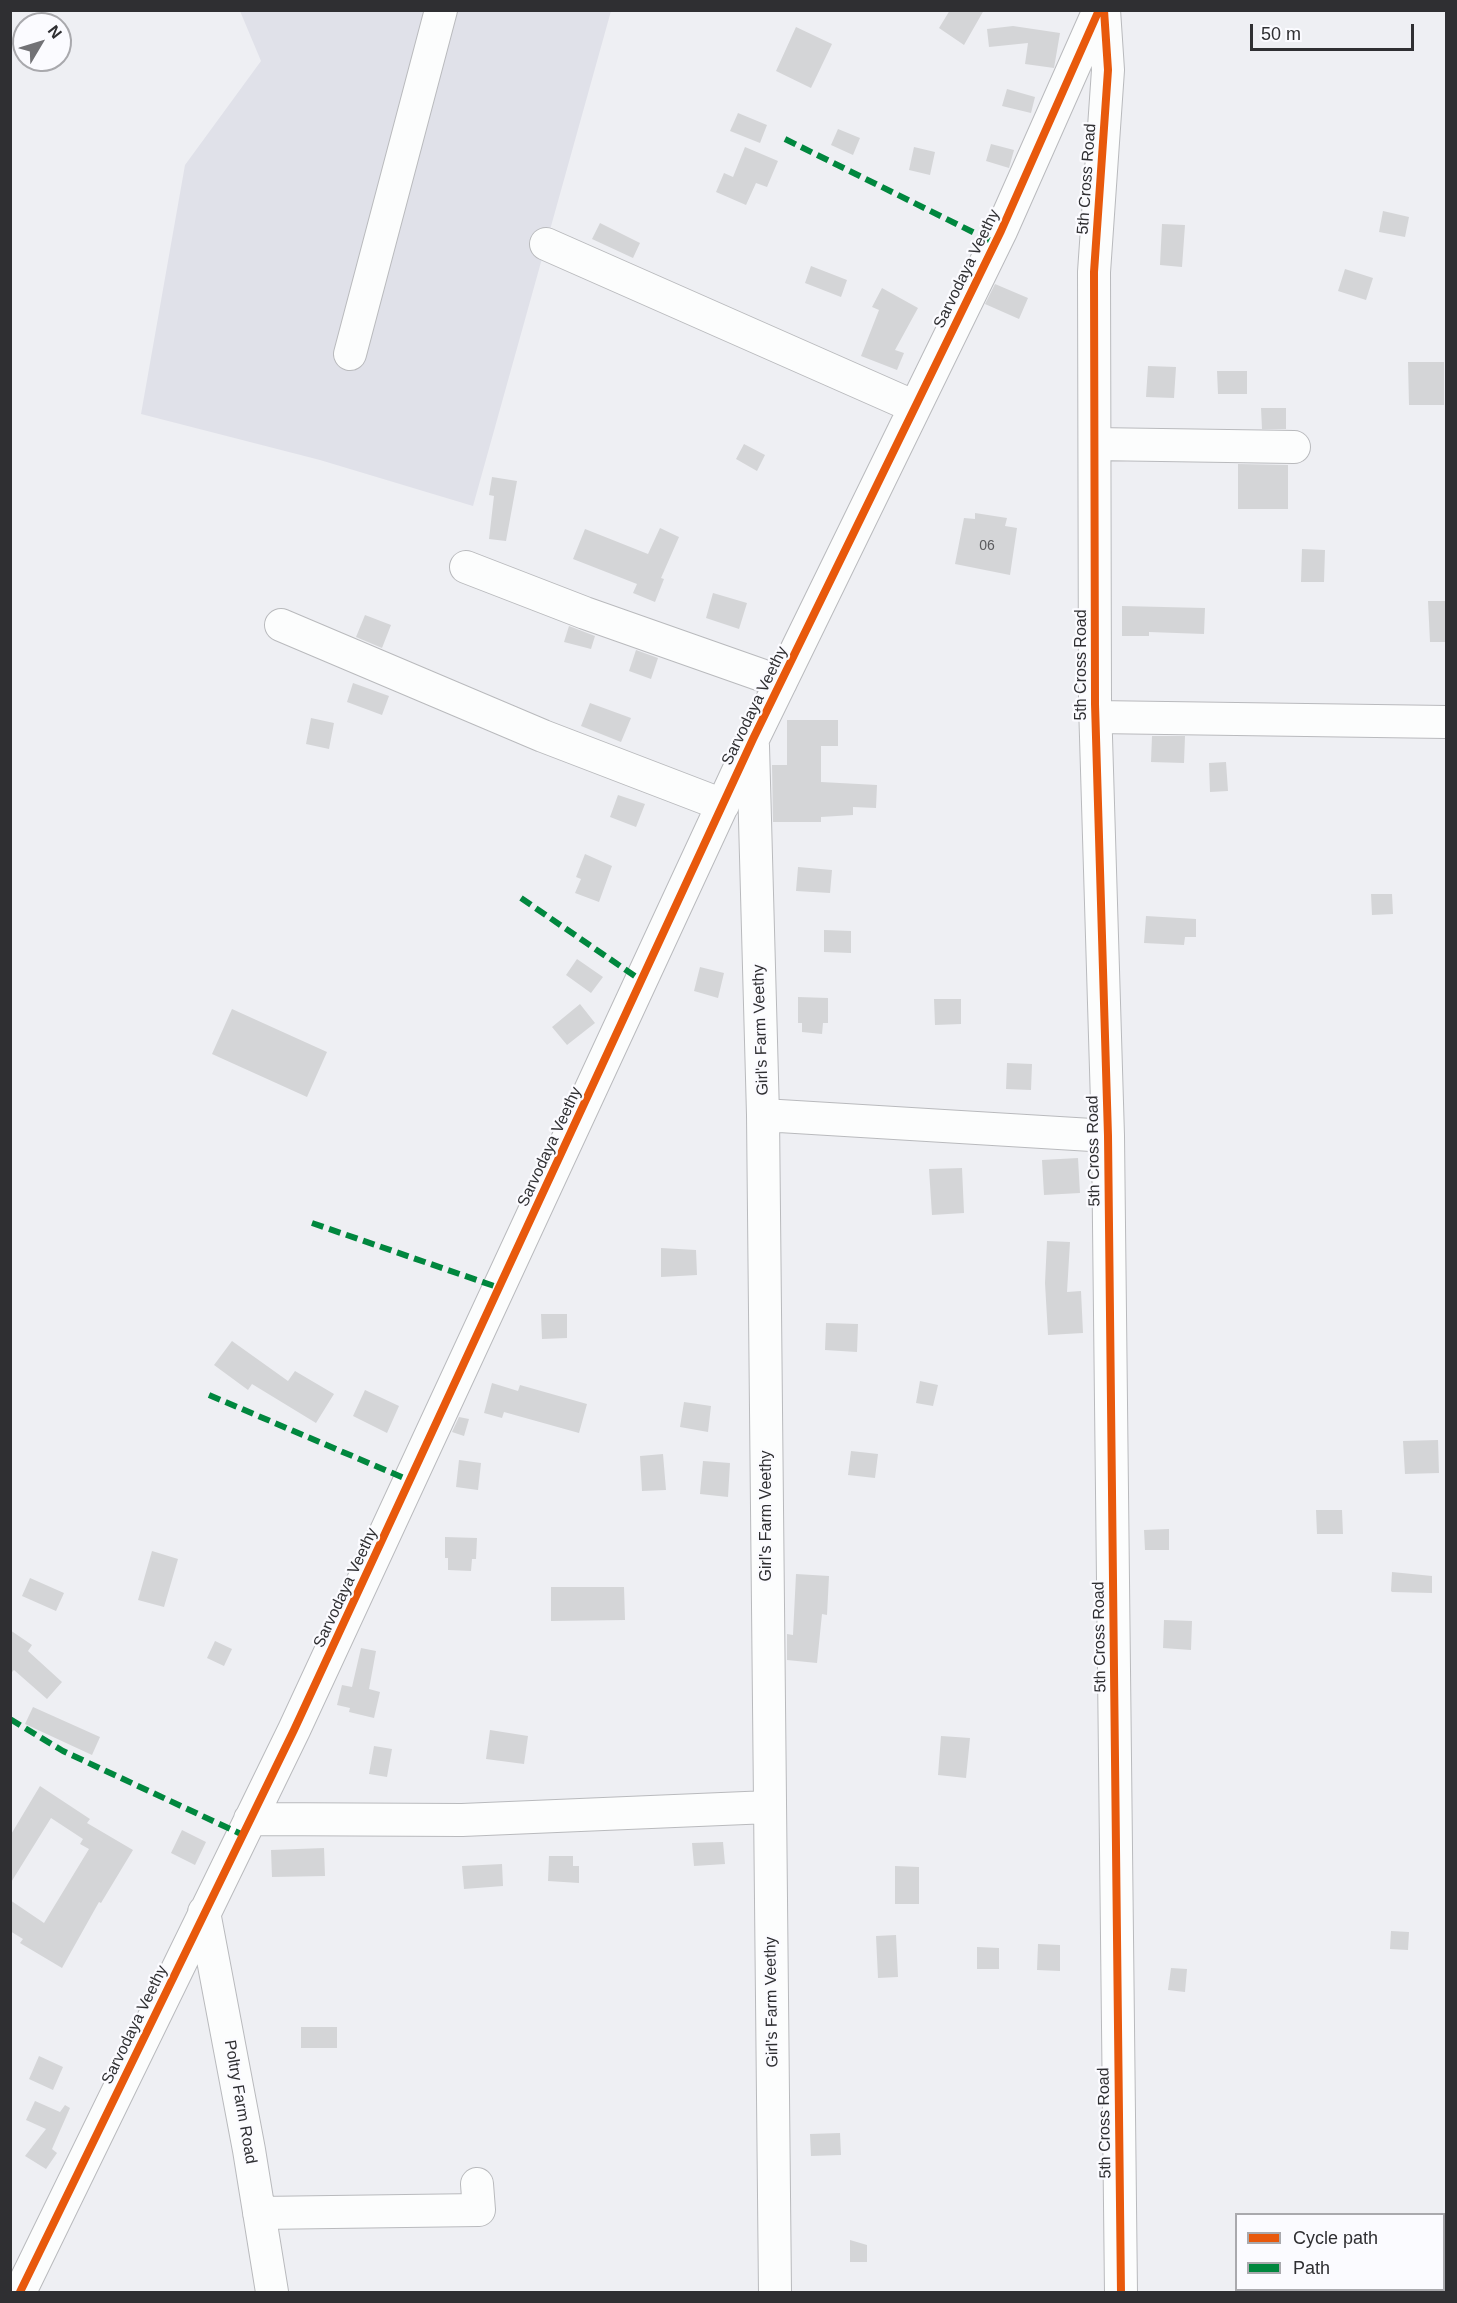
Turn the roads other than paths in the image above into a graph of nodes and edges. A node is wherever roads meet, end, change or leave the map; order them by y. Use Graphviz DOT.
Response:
graph roads {
  1 [pos="441,10"];
  2 [pos="1099,10"];
  3 [pos="1104,10"];
  4 [pos="546,244"];
  5 [pos="350,354"];
  6 [pos="915,407"];
  7 [pos="1095,444"];
  8 [pos="1293,447"];
  9 [pos="466,567"];
  10 [pos="281,625"];
  11 [pos="781,682"];
  12 [pos="1096,717"];
  13 [pos="1446,722"];
  14 [pos="753,739"];
  15 [pos="723,805"];
  16 [pos="763,1115"];
  17 [pos="1108,1136"];
  18 [pos="769,1807"];
  19 [pos="250,1819"];
  20 [pos="204,1912"];
  21 [pos="477,2184"];
  22 [pos="259,2213"];
  23 [pos="20,2292"];
  24 [pos="272,2292"];
  25 [pos="775,2292"];
  26 [pos="1121,2292"];
  1 -- 5 [label="street"];
  2 -- 6 [label="street, Sarvodaya Veethy"];
  3 -- 7 [label="street, 5th Cross Road"];
  4 -- 6 [label="street"];
  6 -- 11 [label="street, Sarvodaya Veethy"];
  7 -- 8 [label="street"];
  7 -- 12 [label="street, 5th Cross Road"];
  9 -- 11 [label="street"];
  10 -- 15 [label="street"];
  11 -- 14 [label="street, Sarvodaya Veethy"];
  12 -- 13 [label="street"];
  12 -- 17 [label="street, 5th Cross Road"];
  14 -- 15 [label="street, Sarvodaya Veethy"];
  14 -- 16 [label="street, Girl's Farm Veethy"];
  15 -- 19 [label="street, Sarvodaya Veethy"];
  16 -- 17 [label="street"];
  16 -- 18 [label="street, Girl's Farm Veethy"];
  17 -- 26 [label="street, 5th Cross Road"];
  18 -- 19 [label="street"];
  18 -- 25 [label="street, Girl's Farm Veethy"];
  19 -- 20 [label="street, Sarvodaya Veethy"];
  20 -- 22 [label="street, Poltry Farm Road"];
  20 -- 23 [label="street, Sarvodaya Veethy"];
  21 -- 22 [label="street"];
  22 -- 24 [label="street, Poltry Farm Road"];
}
